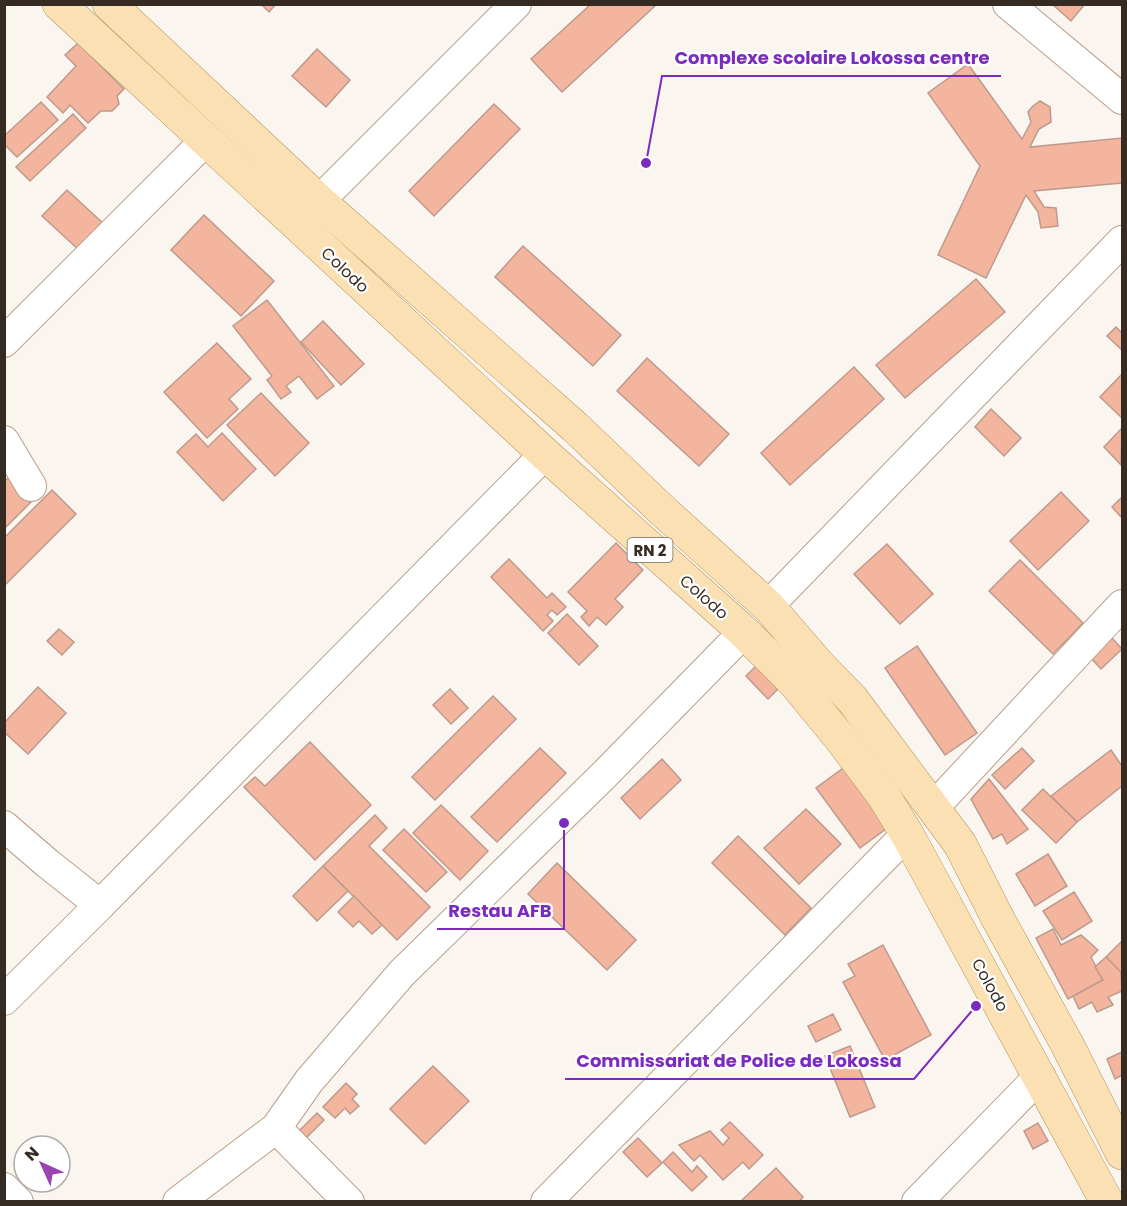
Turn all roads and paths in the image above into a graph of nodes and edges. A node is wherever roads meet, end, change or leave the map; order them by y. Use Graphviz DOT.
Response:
graph roads {
  1 [pos="59,4"];
  2 [pos="109,4"];
  3 [pos="1008,4"];
  4 [pos="513,5"];
  5 [pos="1122,99"];
  6 [pos="205,141"];
  7 [pos="319,201"];
  8 [pos="1122,241"];
  9 [pos="4,342"];
  10 [pos="4,441"];
  11 [pos="545,454"];
  12 [pos="31,486"];
  13 [pos="1122,605"];
  14 [pos="768,606"];
  15 [pos="744,632"];
  16 [pos="933,808"];
  17 [pos="4,826"];
  18 [pos="907,834"];
  19 [pos="100,905"];
  20 [pos="4,1000"];
  21 [pos="1040,1076"];
  22 [pos="276,1128"];
  23 [pos="1118,1134"];
  24 [pos="4,1188"];
  25 [pos="18,1202"];
  26 [pos="178,1202"];
  27 [pos="349,1202"];
  28 [pos="546,1202"];
  29 [pos="917,1202"];
  30 [pos="1107,1202"];
  1 -- 6 [label="main road, Colodo / RN 2"];
  2 -- 7 [label="main road, Colodo / RN 2"];
  3 -- 5 [label="street"];
  4 -- 7 [label="street"];
  6 -- 9 [label="street"];
  6 -- 11 [label="main road, Colodo / RN 2"];
  7 -- 14 [label="main road, Colodo / RN 2"];
  8 -- 14 [label="street"];
  10 -- 12 [label="street"];
  11 -- 15 [label="main road, Colodo / RN 2"];
  11 -- 19 [label="street"];
  13 -- 16 [label="street"];
  14 -- 16 [label="main road, Colodo / RN 2"];
  15 -- 18 [label="main road, Colodo / RN 2"];
  15 -- 22 [label="street"];
  16 -- 23 [label="main road, Colodo / RN 2"];
  17 -- 19 [label="street"];
  18 -- 21 [label="main road, Colodo / RN 2"];
  18 -- 28 [label="street"];
  19 -- 20 [label="street"];
  21 -- 29 [label="street"];
  21 -- 30 [label="main road, Colodo / RN 2"];
  22 -- 26 [label="street"];
  22 -- 27 [label="street"];
  24 -- 25 [label="street"];
}
